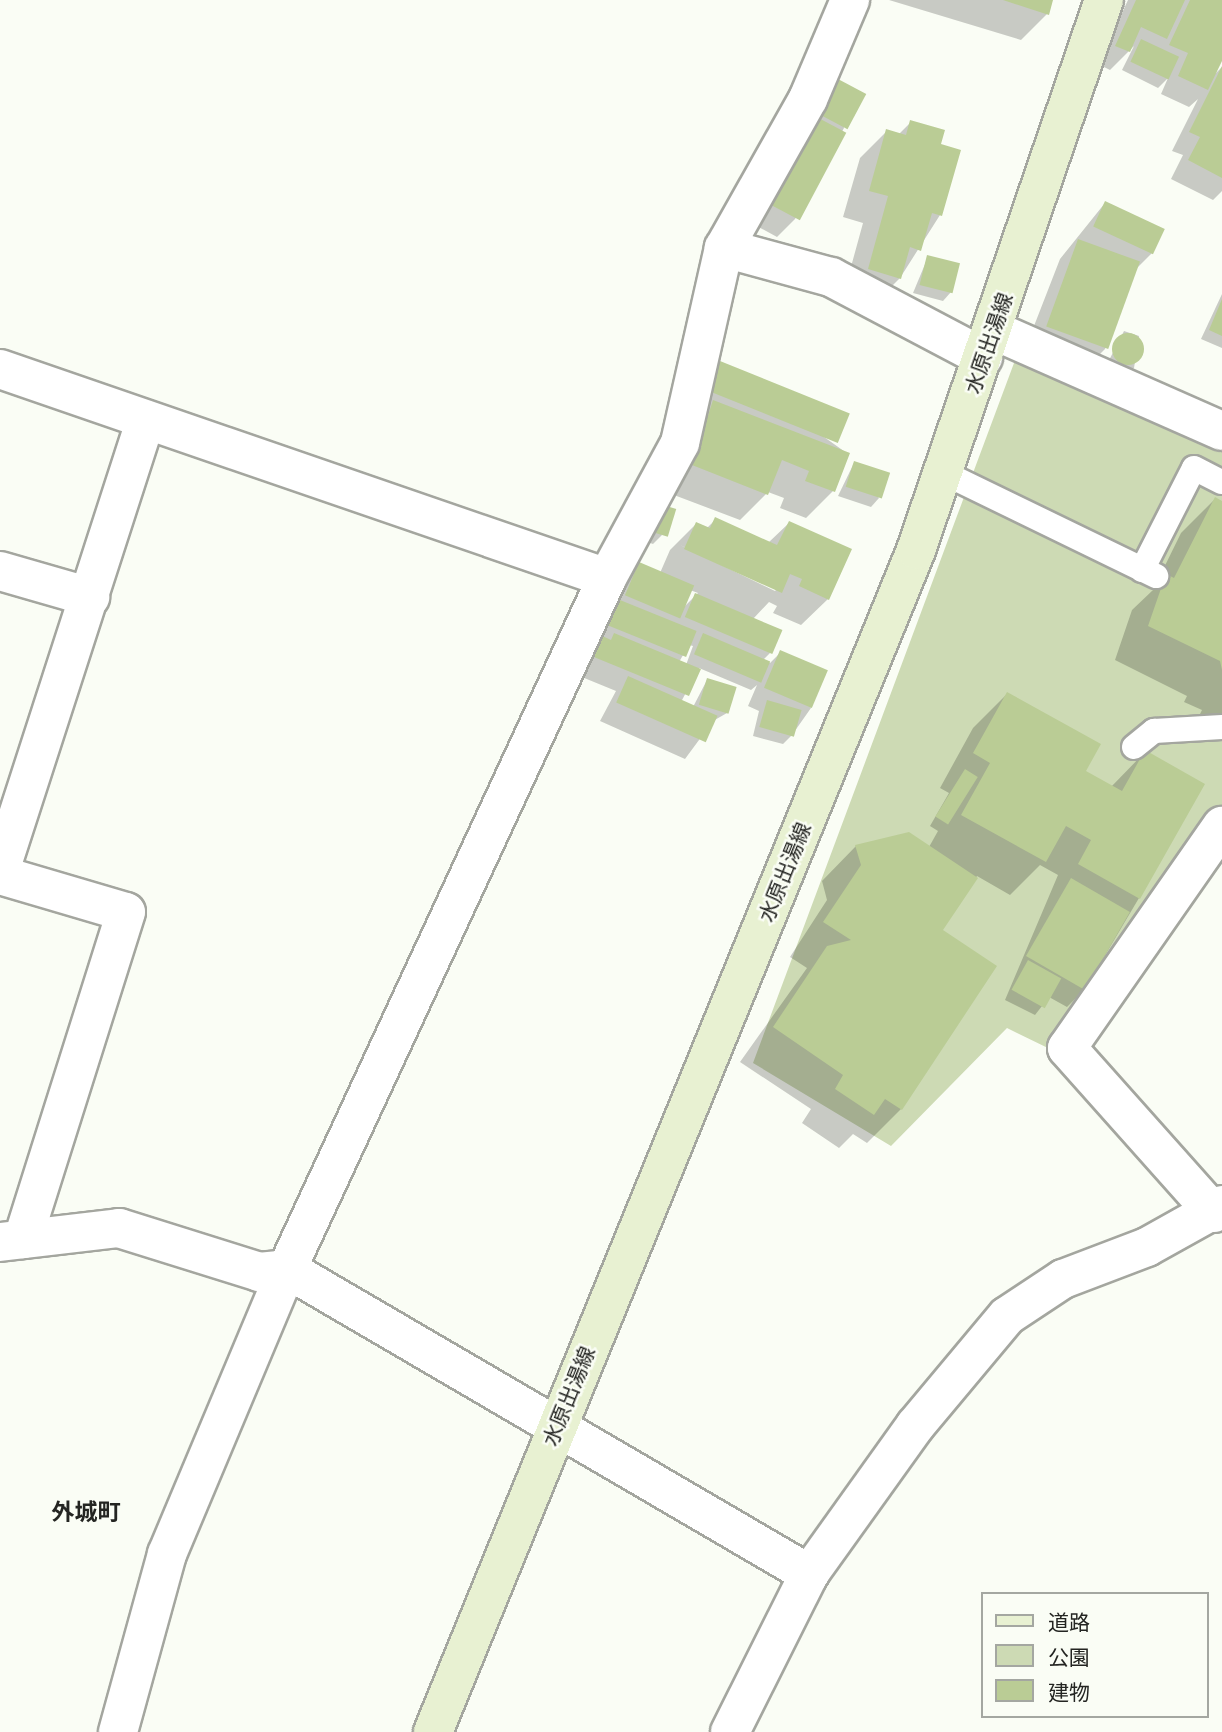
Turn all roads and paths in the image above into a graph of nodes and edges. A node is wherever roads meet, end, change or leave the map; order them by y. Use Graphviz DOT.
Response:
graph roads {
  1 [pos="850,0"];
  2 [pos="1104,0"];
  3 [pos="724,248"];
  4 [pos="988,343"];
  5 [pos="0,369"];
  6 [pos="146,419"];
  7 [pos="1222,430"];
  8 [pos="944,473"];
  9 [pos="1222,482"];
  10 [pos="0,571"];
  11 [pos="607,578"];
  12 [pos="90,597"];
  13 [pos="1222,727"];
  14 [pos="1134,747"];
  15 [pos="1222,826"];
  16 [pos="0,873"];
  17 [pos="1218,1209"];
  18 [pos="11,1240"];
  19 [pos="287,1269"];
  20 [pos="554,1429"];
  21 [pos="809,1574"];
  22 [pos="118,1732"];
  23 [pos="433,1732"];
  24 [pos="730,1732"];
  1 -- 3 [label="street"];
  2 -- 4 [label="main road, 水原出湯線"];
  3 -- 4 [label="street"];
  3 -- 11 [label="street"];
  4 -- 7 [label="street"];
  4 -- 8 [label="main road, 水原出湯線"];
  5 -- 6 [label="street"];
  6 -- 11 [label="street"];
  6 -- 12 [label="street"];
  8 -- 9 [label="lane"];
  8 -- 20 [label="main road, 水原出湯線"];
  10 -- 12 [label="street"];
  11 -- 19 [label="street"];
  12 -- 16 [label="street"];
  13 -- 14 [label="lane"];
  15 -- 17 [label="street"];
  16 -- 18 [label="street"];
  17 -- 21 [label="street"];
  18 -- 19 [label="street"];
  19 -- 20 [label="street"];
  19 -- 22 [label="street"];
  20 -- 21 [label="street"];
  20 -- 23 [label="main road, 水原出湯線"];
  21 -- 24 [label="street"];
}
